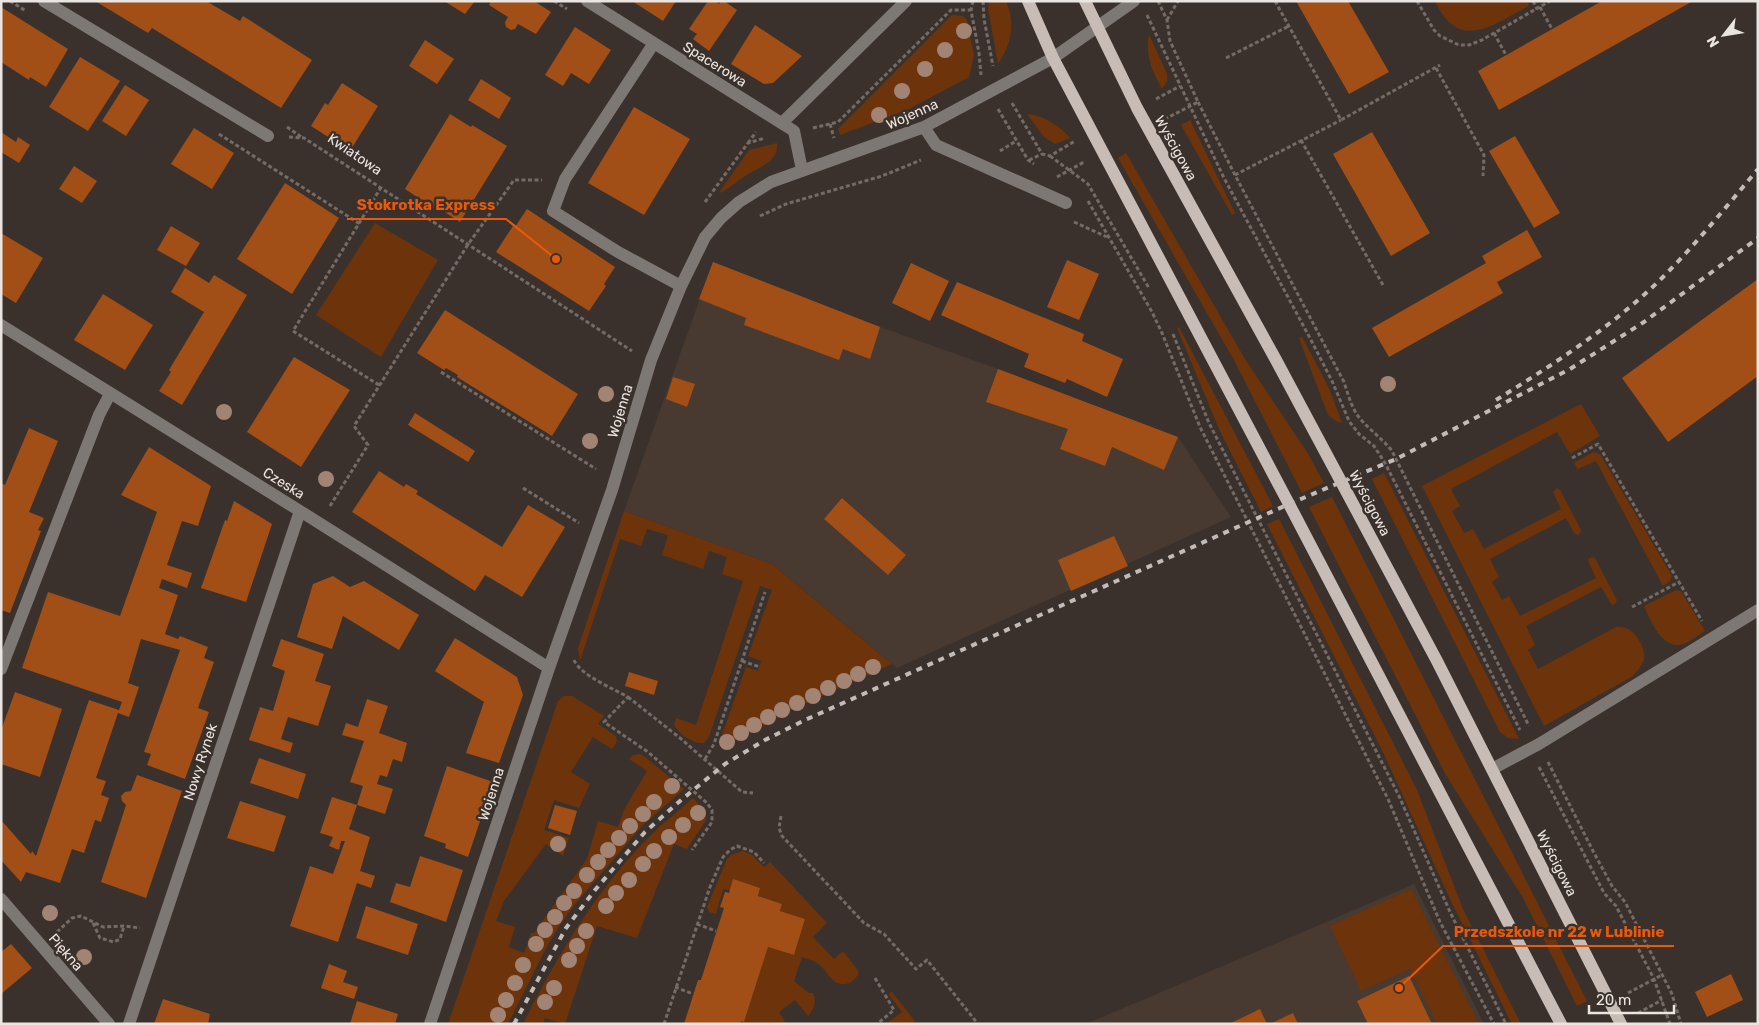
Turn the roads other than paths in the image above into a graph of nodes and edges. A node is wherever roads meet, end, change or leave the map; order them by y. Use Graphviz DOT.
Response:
graph roads {
  1 [pos="44,1"];
  2 [pos="587,1"];
  3 [pos="906,1"];
  4 [pos="1028,1"];
  5 [pos="1085,1"];
  6 [pos="1139,5"];
  7 [pos="1097,26"];
  8 [pos="654,43"];
  9 [pos="1053,58"];
  10 [pos="782,123"];
  11 [pos="924,127"];
  12 [pos="268,136"];
  13 [pos="802,170"];
  14 [pos="1066,203"];
  15 [pos="680,286"];
  16 [pos="1,325"];
  17 [pos="110,394"];
  18 [pos="300,511"];
  19 [pos="1758,610"];
  20 [pos="549,668"];
  21 [pos="1,669"];
  22 [pos="1492,768"];
  23 [pos="1,899"];
  24 [pos="109,1024"];
  25 [pos="129,1024"];
  26 [pos="430,1024"];
  27 [pos="1561,1024"];
  28 [pos="1620,1024"];
  1 -- 12 [label="street"];
  2 -- 8 [label="street, Spacerowa"];
  3 -- 10 [label="street"];
  4 -- 9 [label="main road"];
  5 -- 7 [label="main road, Wyścigowa"];
  6 -- 7 [label="street, Wojenna"];
  7 -- 9 [label="street, Wojenna"];
  7 -- 22 [label="main road, Wyścigowa"];
  8 -- 10 [label="street, Spacerowa"];
  8 -- 15 [label="street"];
  9 -- 11 [label="street, Wojenna"];
  9 -- 27 [label="main road"];
  10 -- 13 [label="street, Spacerowa"];
  11 -- 13 [label="street, Wojenna"];
  11 -- 14 [label="street"];
  13 -- 15 [label="street, Wojenna"];
  15 -- 20 [label="street, Wojenna"];
  16 -- 17 [label="street, Czeska"];
  17 -- 18 [label="street, Czeska"];
  17 -- 21 [label="street"];
  18 -- 20 [label="street, Czeska"];
  18 -- 25 [label="street, Nowy Rynek"];
  19 -- 22 [label="street"];
  20 -- 26 [label="street, Wojenna"];
  22 -- 28 [label="main road, Wyścigowa"];
  23 -- 24 [label="street, Piękna"];
}
